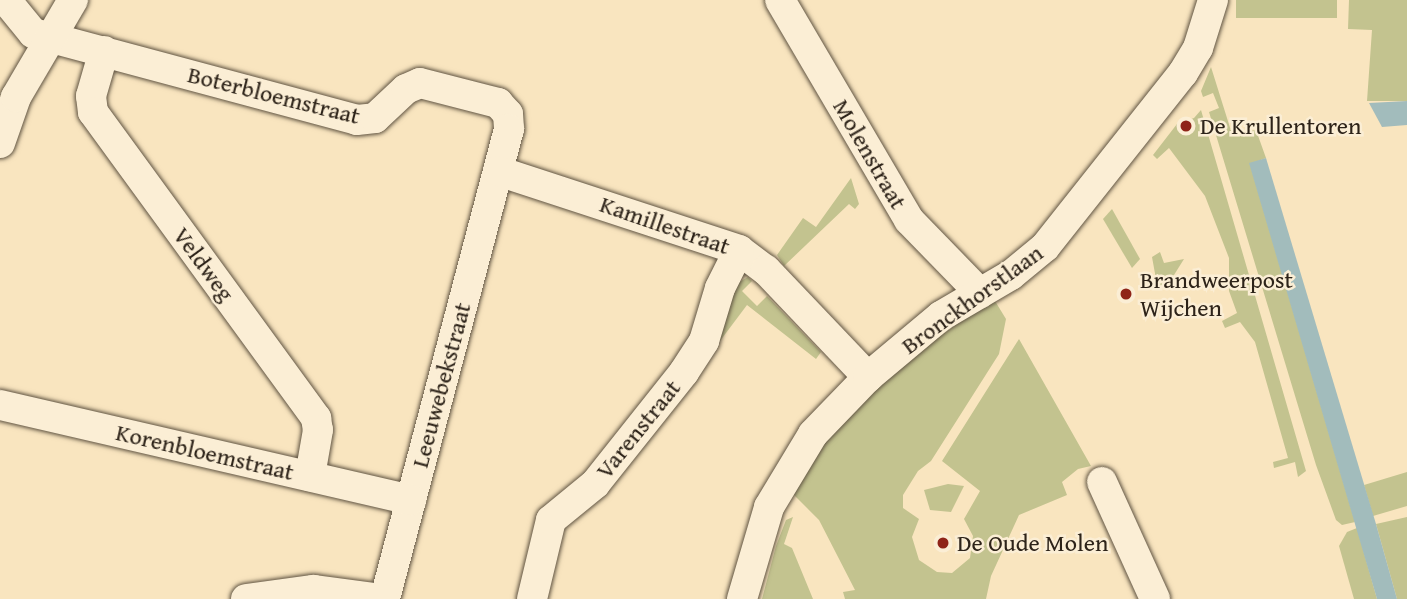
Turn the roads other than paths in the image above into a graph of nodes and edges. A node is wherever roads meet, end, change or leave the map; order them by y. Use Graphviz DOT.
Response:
graph roads {
  1 [pos="6,0"];
  2 [pos="73,0"];
  3 [pos="780,0"];
  4 [pos="1213,0"];
  5 [pos="49,36"];
  6 [pos="104,51"];
  7 [pos="0,144"];
  8 [pos="498,171"];
  9 [pos="739,250"];
  10 [pos="980,293"];
  11 [pos="868,377"];
  12 [pos="0,405"];
  13 [pos="310,476"];
  14 [pos="1102,482"];
  15 [pos="411,500"];
  16 [pos="246,599"];
  17 [pos="384,599"];
  18 [pos="532,599"];
  19 [pos="742,599"];
  20 [pos="1155,599"];
  1 -- 5 [label="street, Boterbloemstraat"];
  2 -- 5 [label="street"];
  3 -- 10 [label="street, Molenstraat"];
  4 -- 10 [label="street, Bronckhorstlaan"];
  5 -- 6 [label="street, Boterbloemstraat"];
  5 -- 7 [label="street"];
  6 -- 8 [label="street, Boterbloemstraat"];
  6 -- 13 [label="street, Veldweg"];
  8 -- 9 [label="street, Kamillestraat"];
  8 -- 15 [label="street, Leeuwebekstraat"];
  9 -- 11 [label="street, Kamillestraat"];
  9 -- 18 [label="street, Varenstraat"];
  10 -- 11 [label="street, Bronckhorstlaan"];
  11 -- 19 [label="street, Bronckhorstlaan"];
  12 -- 13 [label="street, Korenbloemstraat"];
  13 -- 15 [label="street, Korenbloemstraat"];
  14 -- 20 [label="street"];
  15 -- 17 [label="street, Leeuwebekstraat"];
  16 -- 17 [label="street"];
}
